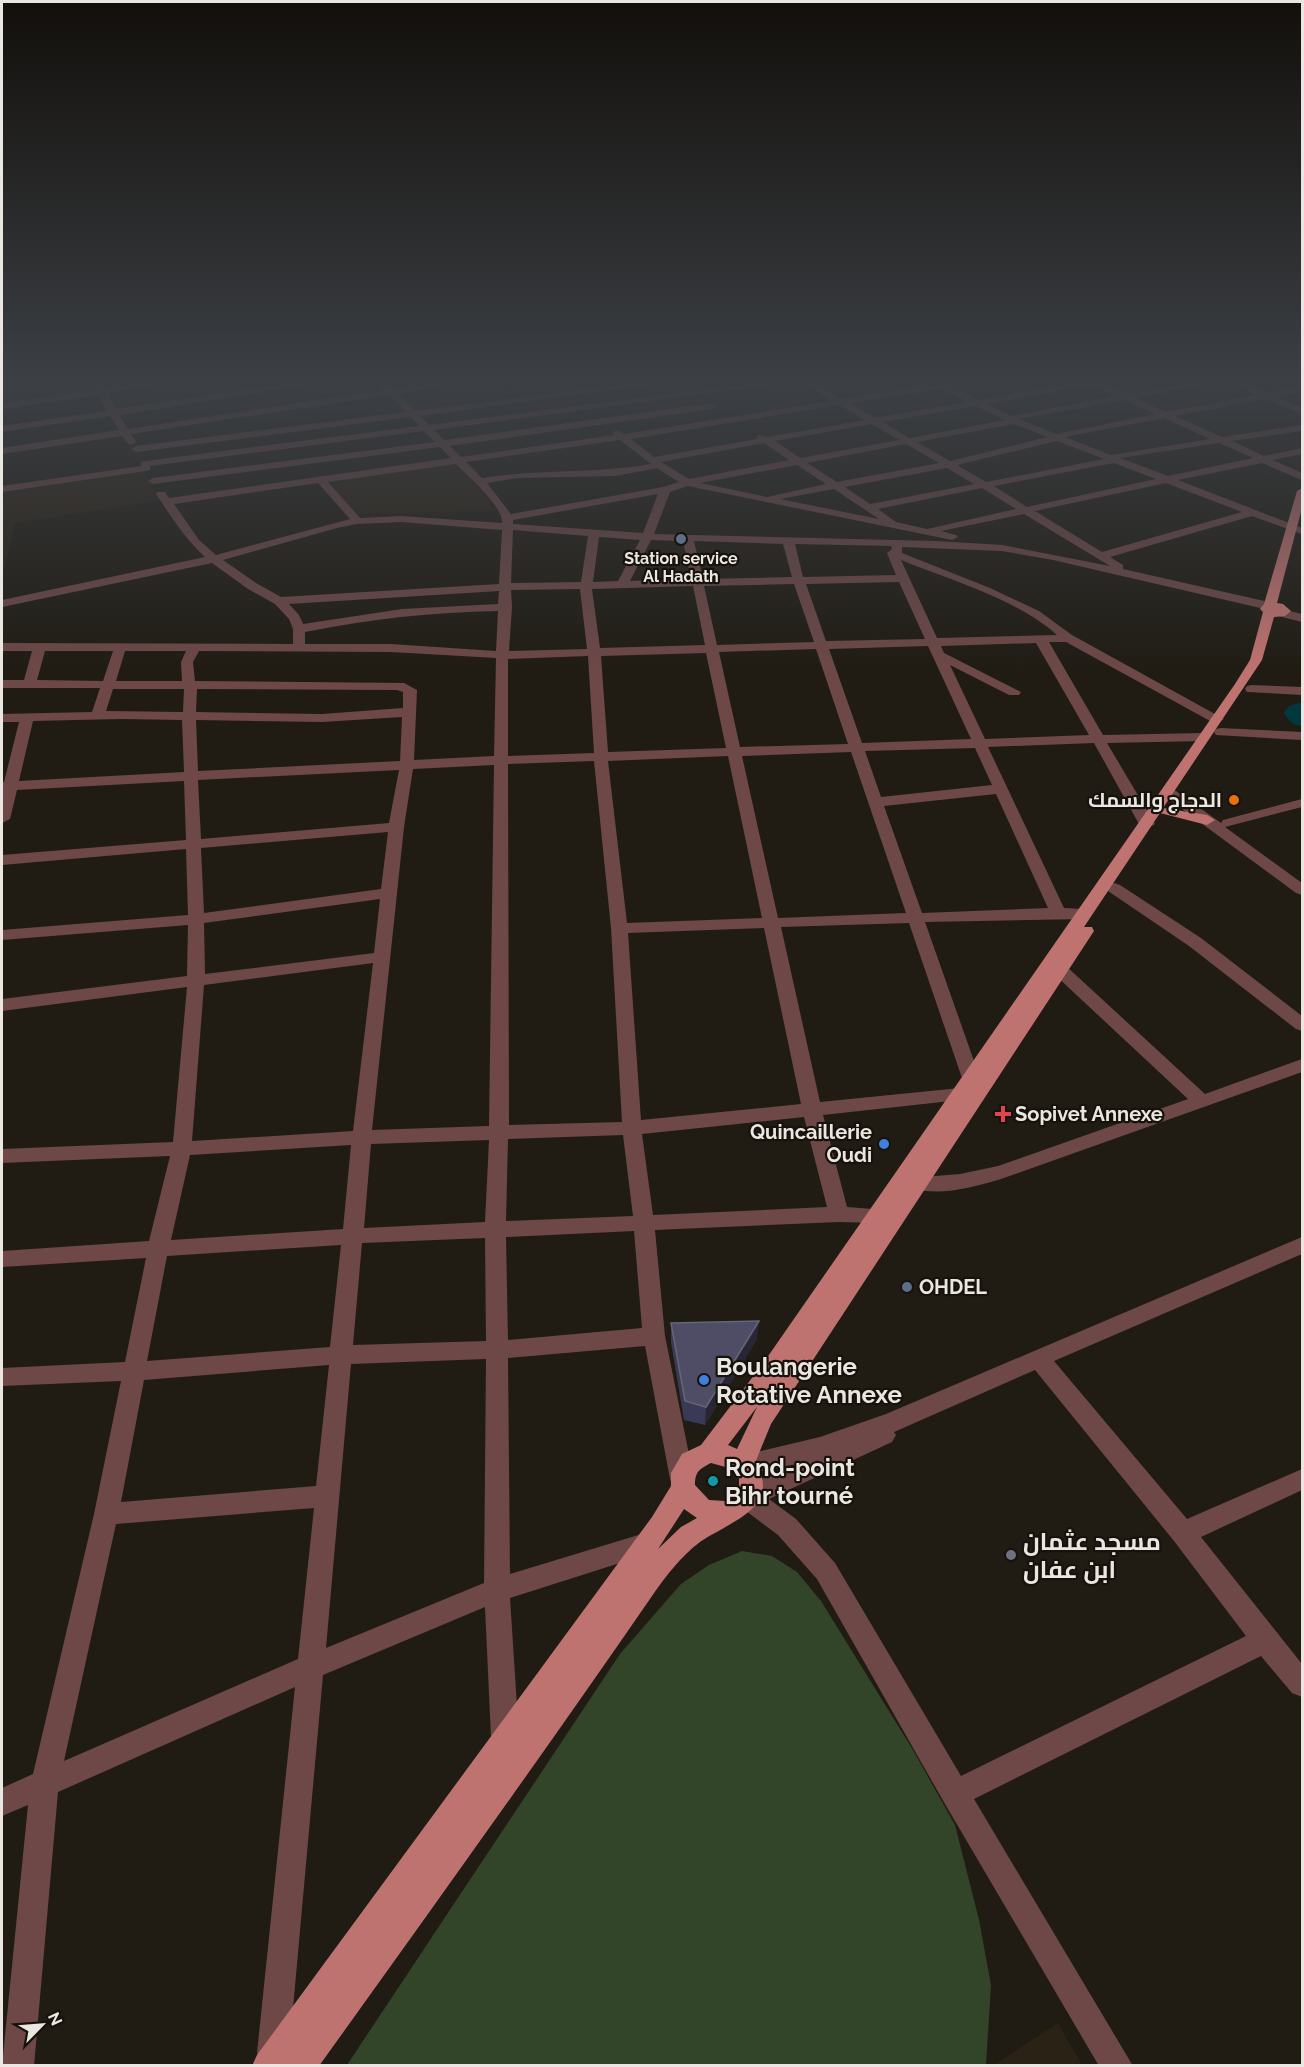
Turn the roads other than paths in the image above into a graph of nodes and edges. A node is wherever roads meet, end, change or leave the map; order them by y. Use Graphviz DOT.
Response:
graph roads {
  1 [pos="66,478"];
  2 [pos="172,478"];
  3 [pos="302,478"];
  4 [pos="324,478"];
  5 [pos="478,478"];
  6 [pos="499,478"];
  7 [pos="682,478"];
  8 [pos="708,478"];
  9 [pos="827,478"];
  10 [pos="872,478"];
  11 [pos="975,478"];
  12 [pos="1012,478"];
  13 [pos="320,479"];
  14 [pos="1170,479"];
  15 [pos="153,481"];
  16 [pos="304,481"];
  17 [pos="480,481"];
  18 [pos="688,482"];
  19 [pos="984,484"];
  20 [pos="837,485"];
  21 [pos="4,488"];
  22 [pos="665,490"];
  23 [pos="1302,491"];
  24 [pos="764,499"];
  25 [pos="166,502"];
  26 [pos="870,507"];
  27 [pos="1026,510"];
  28 [pos="1252,513"];
  29 [pos="357,521"];
  30 [pos="508,522"];
  31 [pos="894,525"];
  32 [pos="1298,530"];
  33 [pos="927,531"];
  34 [pos="594,534"];
  35 [pos="647,537"];
  36 [pos="688,538"];
  37 [pos="788,540"];
  38 [pos="973,546"];
  39 [pos="894,548"];
  40 [pos="1101,556"];
  41 [pos="214,559"];
  42 [pos="1131,575"];
  43 [pos="904,578"];
  44 [pos="798,579"];
  45 [pos="699,582"];
  46 [pos="622,585"];
  47 [pos="507,587"];
  48 [pos="586,587"];
  49 [pos="279,601"];
  50 [pos="2,603"];
  51 [pos="506,607"];
  52 [pos="1276,610"];
  53 [pos="1302,617"];
  54 [pos="299,629"];
  55 [pos="1068,638"];
  56 [pos="1041,640"];
  57 [pos="822,646"];
  58 [pos="2,647"];
  59 [pos="299,647"];
  60 [pos="39,648"];
  61 [pos="120,648"];
  62 [pos="194,648"];
  63 [pos="935,649"];
  64 [pos="714,650"];
  65 [pos="594,654"];
  66 [pos="502,655"];
  67 [pos="2,684"];
  68 [pos="29,684"];
  69 [pos="106,685"];
  70 [pos="191,686"];
  71 [pos="1252,688"];
  72 [pos="1302,690"];
  73 [pos="1014,692"];
  74 [pos="409,712"];
  75 [pos="98,715"];
  76 [pos="189,716"];
  77 [pos="27,717"];
  78 [pos="2,718"];
  79 [pos="1219,726"];
  80 [pos="1302,736"];
  81 [pos="1203,737"];
  82 [pos="1099,739"];
  83 [pos="979,743"];
  84 [pos="856,748"];
  85 [pos="734,753"];
  86 [pos="601,758"];
  87 [pos="503,760"];
  88 [pos="407,765"];
  89 [pos="190,776"];
  90 [pos="6,786"];
  91 [pos="1000,789"];
  92 [pos="1174,795"];
  93 [pos="876,802"];
  94 [pos="1302,803"];
  95 [pos="2,819"];
  96 [pos="1228,823"];
  97 [pos="1147,824"];
  98 [pos="396,827"];
  99 [pos="194,844"];
  100 [pos="2,860"];
  101 [pos="1302,880"];
  102 [pos="1114,888"];
  103 [pos="1302,890"];
  104 [pos="388,893"];
  105 [pos="1058,913"];
  106 [pos="1084,914"];
  107 [pos="196,919"];
  108 [pos="918,919"];
  109 [pos="772,925"];
  110 [pos="619,928"];
  111 [pos="2,935"];
  112 [pos="382,957"];
  113 [pos="1060,970"];
  114 [pos="196,981"];
  115 [pos="2,1005"];
  116 [pos="1302,1025"];
  117 [pos="1302,1065"];
  118 [pos="972,1078"];
  119 [pos="960,1094"];
  120 [pos="1202,1102"];
  121 [pos="812,1111"];
  122 [pos="632,1128"];
  123 [pos="499,1132"];
  124 [pos="362,1137"];
  125 [pos="182,1149"];
  126 [pos="2,1156"];
  127 [pos="918,1183"];
  128 [pos="839,1214"];
  129 [pos="878,1215"];
  130 [pos="644,1224"];
  131 [pos="495,1229"];
  132 [pos="353,1236"];
  133 [pos="1302,1245"];
  134 [pos="158,1249"];
  135 [pos="2,1259"];
  136 [pos="654,1336"];
  137 [pos="497,1350"];
  138 [pos="341,1355"];
  139 [pos="1038,1358"];
  140 [pos="135,1371"];
  141 [pos="2,1377"];
  142 [pos="926,1410"];
  143 [pos="710,1452"];
  144 [pos="744,1465"];
  145 [pos="1302,1479"];
  146 [pos="682,1483"];
  147 [pos="327,1496"];
  148 [pos="742,1501"];
  149 [pos="106,1514"];
  150 [pos="1183,1533"];
  151 [pos="645,1544"];
  152 [pos="497,1590"];
  153 [pos="1265,1640"];
  154 [pos="310,1667"];
  155 [pos="1302,1684"];
  156 [pos="505,1737"];
  157 [pos="45,1782"];
  158 [pos="955,1794"];
  159 [pos="2,1802"];
  160 [pos="280,2064"];
  161 [pos="18,2066"];
  162 [pos="1117,2066"];
  1 -- 21 [label="street"];
  2 -- 15 [label="street"];
  3 -- 16 [label="street"];
  4 -- 13 [label="street"];
  5 -- 17 [label="street"];
  6 -- 17 [label="street"];
  7 -- 18 [label="street"];
  8 -- 18 [label="street"];
  9 -- 20 [label="street"];
  10 -- 20 [label="street"];
  11 -- 19 [label="street"];
  12 -- 19 [label="street"];
  13 -- 16 [label="street"];
  13 -- 29 [label="street"];
  14 -- 27 [label="street"];
  14 -- 28 [label="street"];
  14 -- 32 [label="street"];
  15 -- 25 [label="street"];
  16 -- 25 [label="street"];
  17 -- 30 [label="street"];
  18 -- 22 [label="street"];
  18 -- 24 [label="street"];
  19 -- 26 [label="street"];
  19 -- 27 [label="street"];
  20 -- 24 [label="street"];
  20 -- 26 [label="street"];
  22 -- 30 [label="street"];
  22 -- 35 [label="street"];
  23 -- 32 [label="main road"];
  24 -- 31 [label="street"];
  25 -- 41 [label="street"];
  26 -- 31 [label="street"];
  27 -- 33 [label="street"];
  27 -- 40 [label="street"];
  28 -- 32 [label="street"];
  28 -- 40 [label="street"];
  29 -- 30 [label="street"];
  29 -- 41 [label="street"];
  30 -- 34 [label="street"];
  30 -- 47 [label="street"];
  31 -- 33 [label="street"];
  32 -- 52 [label="main road"];
  33 -- 38 [label="street"];
  34 -- 35 [label="street"];
  34 -- 48 [label="street"];
  35 -- 36 [label="street"];
  35 -- 46 [label="street"];
  36 -- 37 [label="street"];
  36 -- 45 [label="street"];
  37 -- 39 [label="street"];
  37 -- 44 [label="street"];
  38 -- 39 [label="street"];
  38 -- 42 [label="street"];
  39 -- 43 [label="street"];
  39 -- 55 [label="street"];
  40 -- 42 [label="street"];
  41 -- 49 [label="street"];
  41 -- 50 [label="street"];
  42 -- 52 [label="street"];
  43 -- 44 [label="street"];
  43 -- 63 [label="street"];
  44 -- 45 [label="street"];
  44 -- 57 [label="street"];
  45 -- 46 [label="street"];
  45 -- 64 [label="street"];
  46 -- 48 [label="street"];
  47 -- 48 [label="street"];
  47 -- 49 [label="street"];
  47 -- 51 [label="street"];
  48 -- 65 [label="street"];
  49 -- 54 [label="street"];
  51 -- 54 [label="street"];
  51 -- 66 [label="street"];
  52 -- 53 [label="street"];
  52 -- 71 [label="main road"];
  52 -- 79 [label="main road"];
  54 -- 59 [label="street"];
  55 -- 56 [label="street"];
  55 -- 79 [label="street"];
  56 -- 63 [label="street"];
  56 -- 82 [label="street"];
  57 -- 63 [label="street"];
  57 -- 64 [label="street"];
  57 -- 84 [label="street"];
  58 -- 60 [label="street"];
  59 -- 62 [label="street"];
  59 -- 66 [label="street"];
  60 -- 61 [label="street"];
  60 -- 68 [label="street"];
  61 -- 62 [label="street"];
  61 -- 69 [label="street"];
  62 -- 70 [label="street"];
  63 -- 73 [label="street"];
  63 -- 83 [label="street"];
  64 -- 65 [label="street"];
  64 -- 85 [label="street"];
  65 -- 66 [label="street"];
  65 -- 86 [label="street"];
  66 -- 87 [label="street"];
  67 -- 68 [label="street"];
  68 -- 69 [label="street"];
  69 -- 70 [label="street"];
  69 -- 75 [label="street"];
  70 -- 74 [label="street"];
  70 -- 76 [label="street"];
  71 -- 72 [label="street"];
  71 -- 79 [label="main road"];
  74 -- 76 [label="street"];
  74 -- 88 [label="street"];
  75 -- 76 [label="street"];
  75 -- 77 [label="street"];
  76 -- 89 [label="street"];
  77 -- 78 [label="street"];
  77 -- 90 [label="street"];
  79 -- 80 [label="street"];
  79 -- 81 [label="main road"];
  79 -- 92 [label="main road"];
  81 -- 82 [label="street"];
  81 -- 92 [label="main road"];
  82 -- 83 [label="street"];
  82 -- 97 [label="street"];
  83 -- 84 [label="street"];
  83 -- 91 [label="street"];
  84 -- 85 [label="street"];
  84 -- 93 [label="street"];
  85 -- 86 [label="street"];
  85 -- 109 [label="street"];
  86 -- 87 [label="street"];
  86 -- 110 [label="street"];
  87 -- 88 [label="street"];
  87 -- 123 [label="street"];
  88 -- 89 [label="street"];
  88 -- 98 [label="street"];
  89 -- 90 [label="street"];
  89 -- 99 [label="street"];
  90 -- 95 [label="street"];
  91 -- 93 [label="street"];
  91 -- 105 [label="street"];
  92 -- 96 [label="street"];
  92 -- 97 [label="main road"];
  92 -- 102 [label="main road"];
  92 -- 103 [label="street"];
  93 -- 108 [label="street"];
  94 -- 96 [label="street"];
  96 -- 101 [label="street"];
  97 -- 106 [label="main road"];
  98 -- 99 [label="street"];
  98 -- 104 [label="street"];
  99 -- 100 [label="street"];
  99 -- 107 [label="street"];
  102 -- 113 [label="main road"];
  102 -- 116 [label="street"];
  104 -- 107 [label="street"];
  104 -- 112 [label="street"];
  105 -- 106 [label="street"];
  105 -- 108 [label="street"];
  106 -- 118 [label="main road"];
  107 -- 111 [label="street"];
  107 -- 114 [label="street"];
  108 -- 109 [label="street"];
  108 -- 118 [label="street"];
  109 -- 110 [label="street"];
  109 -- 121 [label="street"];
  110 -- 122 [label="street"];
  112 -- 114 [label="street"];
  112 -- 124 [label="street"];
  113 -- 120 [label="street"];
  113 -- 127 [label="main road"];
  114 -- 115 [label="street"];
  114 -- 125 [label="street"];
  117 -- 120 [label="street"];
  118 -- 119 [label="main road"];
  119 -- 121 [label="street"];
  119 -- 129 [label="main road"];
  120 -- 127 [label="street"];
  121 -- 122 [label="street"];
  121 -- 128 [label="street"];
  122 -- 123 [label="street"];
  122 -- 130 [label="street"];
  123 -- 124 [label="street"];
  123 -- 131 [label="street"];
  124 -- 125 [label="street"];
  124 -- 132 [label="street"];
  125 -- 126 [label="street"];
  125 -- 134 [label="street"];
  127 -- 144 [label="main road"];
  128 -- 129 [label="street"];
  128 -- 130 [label="street"];
  129 -- 143 [label="main road"];
  130 -- 131 [label="street"];
  130 -- 136 [label="street"];
  131 -- 132 [label="street"];
  131 -- 137 [label="street"];
  132 -- 134 [label="street"];
  132 -- 138 [label="street"];
  133 -- 139 [label="street"];
  134 -- 135 [label="street"];
  134 -- 140 [label="street"];
  136 -- 137 [label="street"];
  136 -- 146 [label="street"];
  137 -- 138 [label="street"];
  137 -- 152 [label="street"];
  138 -- 140 [label="street"];
  138 -- 147 [label="street"];
  139 -- 142 [label="street"];
  139 -- 150 [label="street"];
  140 -- 141 [label="street"];
  140 -- 149 [label="street"];
  142 -- 144 [label="street"];
  142 -- 148 [label="street"];
  143 -- 144 [label="main road"];
  143 -- 146 [label="main road"];
  144 -- 148 [label="main road"];
  145 -- 150 [label="street"];
  146 -- 148 [label="main road"];
  146 -- 151 [label="main road"];
  147 -- 149 [label="street"];
  147 -- 154 [label="street"];
  148 -- 158 [label="street"];
  148 -- 160 [label="main road"];
  149 -- 157 [label="street"];
  150 -- 153 [label="street"];
  151 -- 152 [label="street"];
  151 -- 156 [label="main road"];
  152 -- 154 [label="street"];
  152 -- 156 [label="street"];
  153 -- 155 [label="street"];
  153 -- 158 [label="street"];
  154 -- 157 [label="street"];
  154 -- 160 [label="street"];
  156 -- 160 [label="main road"];
  157 -- 159 [label="street"];
  157 -- 161 [label="street"];
  158 -- 162 [label="street"];
}
